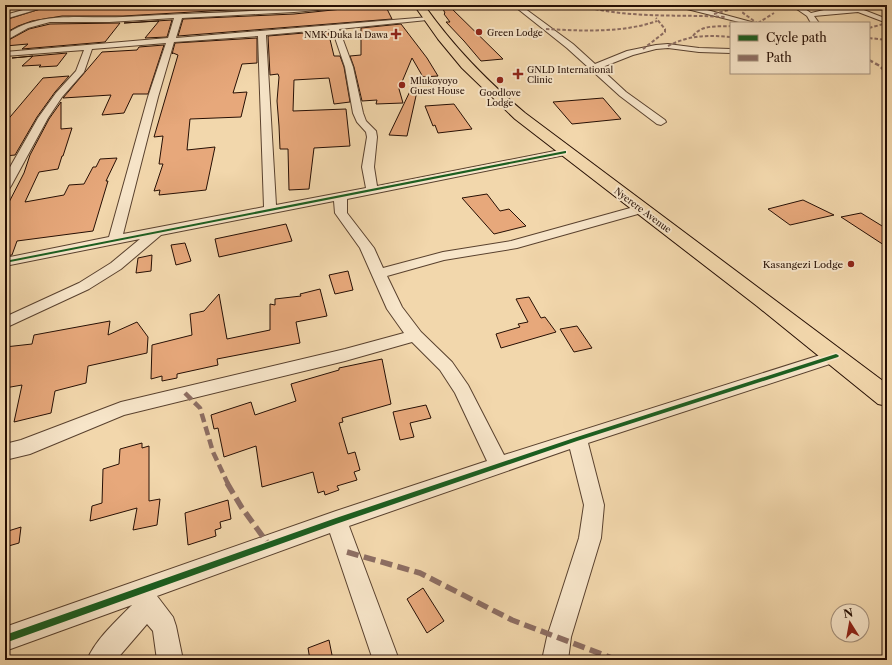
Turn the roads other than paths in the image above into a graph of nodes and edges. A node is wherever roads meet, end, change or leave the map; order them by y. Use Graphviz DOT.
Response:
graph roads {
  1 [pos="50,5"];
  2 [pos="352,5"];
  3 [pos="516,5"];
  4 [pos="674,5"];
  5 [pos="794,5"];
  6 [pos="846,5"];
  7 [pos="239,6"];
  8 [pos="14,7"];
  9 [pos="272,10"];
  10 [pos="859,10"];
  11 [pos="25,12"];
  12 [pos="423,12"];
  13 [pos="179,15"];
  14 [pos="810,15"];
  15 [pos="5,17"];
  16 [pos="887,21"];
  17 [pos="747,22"];
  18 [pos="814,22"];
  19 [pos="335,27"];
  20 [pos="262,33"];
  21 [pos="5,39"];
  22 [pos="172,40"];
  23 [pos="89,47"];
  24 [pos="730,51"];
  25 [pos="5,54"];
  26 [pos="593,68"];
  27 [pos="661,122"];
  28 [pos="565,152"];
  29 [pos="5,186"];
  30 [pos="373,191"];
  31 [pos="341,197"];
  32 [pos="270,209"];
  33 [pos="641,209"];
  34 [pos="159,230"];
  35 [pos="115,240"];
  36 [pos="5,262"];
  37 [pos="379,274"];
  38 [pos="5,323"];
  39 [pos="415,336"];
  40 [pos="836,356"];
  41 [pos="887,397"];
  42 [pos="577,439"];
  43 [pos="5,452"];
  44 [pos="499,466"];
  45 [pos="336,520"];
  46 [pos="144,598"];
  47 [pos="5,639"];
  48 [pos="100,660"];
  49 [pos="170,660"];
  50 [pos="386,660"];
  51 [pos="555,660"];
  1 -- 11 [label="street"];
  2 -- 9 [label="street"];
  3 -- 26 [label="street"];
  4 -- 17 [label="street"];
  5 -- 14 [label="street"];
  6 -- 10 [label="street"];
  7 -- 9 [label="street"];
  8 -- 11 [label="street"];
  9 -- 13 [label="street"];
  10 -- 14 [label="street"];
  10 -- 16 [label="street"];
  11 -- 15 [label="street"];
  12 -- 19 [label="street"];
  12 -- 28 [label="main road, Nyerere Avenue"];
  13 -- 21 [label="street"];
  13 -- 22 [label="street"];
  14 -- 18 [label="street"];
  19 -- 20 [label="street"];
  19 -- 30 [label="street"];
  20 -- 22 [label="street"];
  20 -- 32 [label="street"];
  22 -- 23 [label="street"];
  22 -- 35 [label="street"];
  23 -- 25 [label="street"];
  23 -- 29 [label="street"];
  24 -- 26 [label="street"];
  26 -- 27 [label="street"];
  28 -- 30 [label="street"];
  28 -- 33 [label="main road, Nyerere Avenue"];
  30 -- 31 [label="street"];
  31 -- 32 [label="street"];
  31 -- 37 [label="street"];
  32 -- 34 [label="street"];
  33 -- 37 [label="street"];
  33 -- 40 [label="main road, Nyerere Avenue"];
  34 -- 35 [label="street"];
  34 -- 38 [label="street"];
  35 -- 36 [label="street"];
  37 -- 39 [label="street"];
  39 -- 43 [label="street"];
  39 -- 44 [label="street"];
  40 -- 41 [label="main road, Nyerere Avenue"];
  40 -- 42 [label="street"];
  42 -- 44 [label="street"];
  42 -- 51 [label="street"];
  44 -- 45 [label="street"];
  45 -- 46 [label="street"];
  45 -- 50 [label="street"];
  46 -- 47 [label="street"];
  46 -- 48 [label="street"];
  46 -- 49 [label="street"];
}
